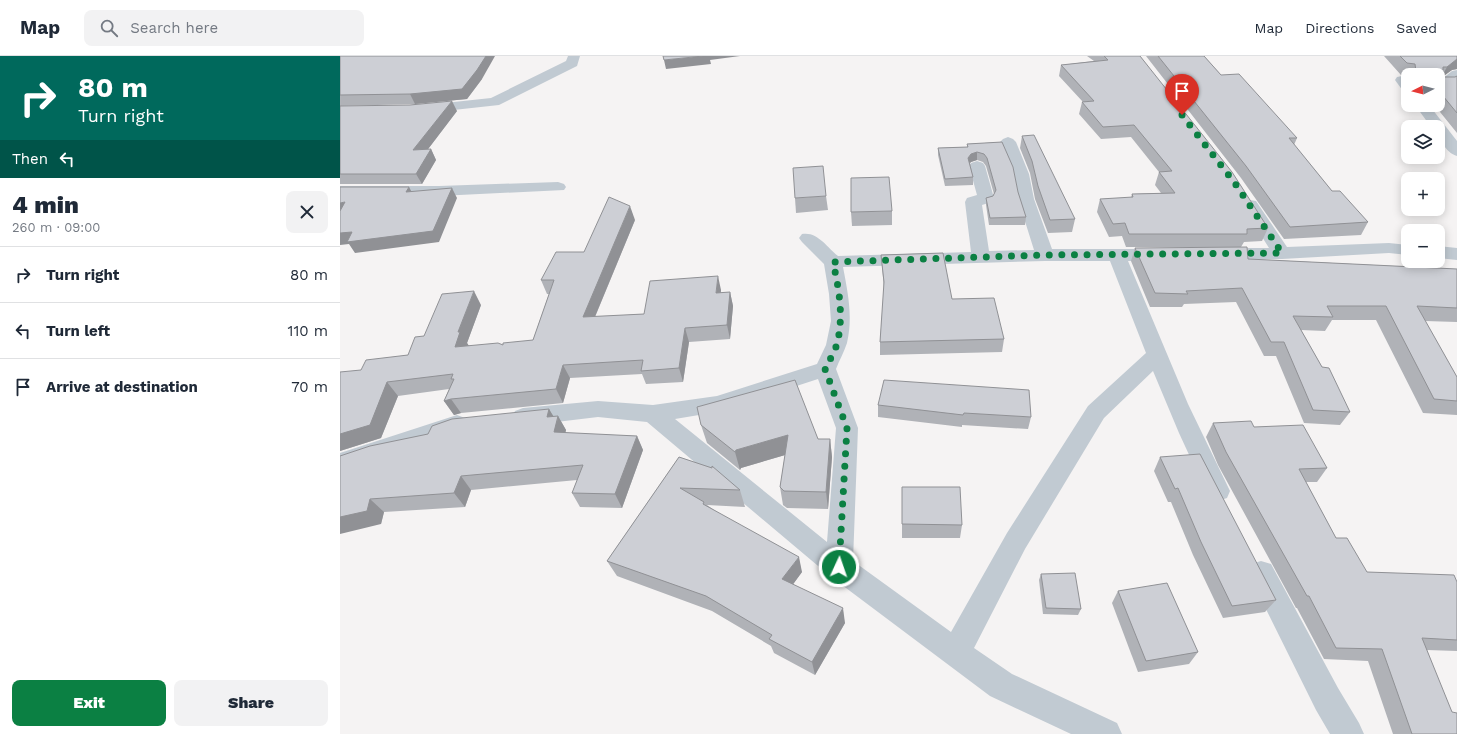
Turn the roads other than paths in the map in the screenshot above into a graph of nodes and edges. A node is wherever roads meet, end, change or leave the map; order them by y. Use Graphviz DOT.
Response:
graph roads {
  1 [pos="574,56"];
  2 [pos="1457,74"];
  3 [pos="1445,83"];
  4 [pos="415,110"];
  5 [pos="1427,112"];
  6 [pos="1008,142"];
  7 [pos="1457,151"];
  8 [pos="978,166"];
  9 [pos="558,187"];
  10 [pos="340,191"];
  11 [pos="1243,195"];
  12 [pos="808,238"];
  13 [pos="1401,249"];
  14 [pos="1282,253"];
  15 [pos="1445,253"];
  16 [pos="1173,254"];
  17 [pos="1204,254"];
  18 [pos="1457,254"];
  19 [pos="1045,255"];
  20 [pos="1117,255"];
  21 [pos="981,257"];
  22 [pos="833,262"];
  23 [pos="1158,354"];
  24 [pos="825,369"];
  25 [pos="652,414"];
  26 [pos="506,418"];
  27 [pos="476,421"];
  28 [pos="340,463"];
  29 [pos="1228,510"];
  30 [pos="1250,552"];
  31 [pos="839,567"];
  32 [pos="956,652"];
  33 [pos="1106,734"];
  34 [pos="1348,734"];
  1 -- 4 [label="street"];
  2 -- 3 [label="street"];
  5 -- 7 [label="street"];
  6 -- 19 [label="street"];
  8 -- 21 [label="street"];
  9 -- 10 [label="street"];
  11 -- 14 [label="street"];
  12 -- 22 [label="street"];
  13 -- 14 [label="street"];
  14 -- 17 [label="street"];
  15 -- 18 [label="street"];
  16 -- 20 [label="street"];
  19 -- 20 [label="street"];
  19 -- 21 [label="street"];
  20 -- 23 [label="street"];
  21 -- 22 [label="street"];
  22 -- 24 [label="street"];
  23 -- 29 [label="street"];
  23 -- 32 [label="street"];
  24 -- 25 [label="street"];
  24 -- 31 [label="street"];
  25 -- 26 [label="street"];
  25 -- 31 [label="street"];
  27 -- 28 [label="street"];
  30 -- 34 [label="street"];
  31 -- 32 [label="street"];
  32 -- 33 [label="street"];
}
